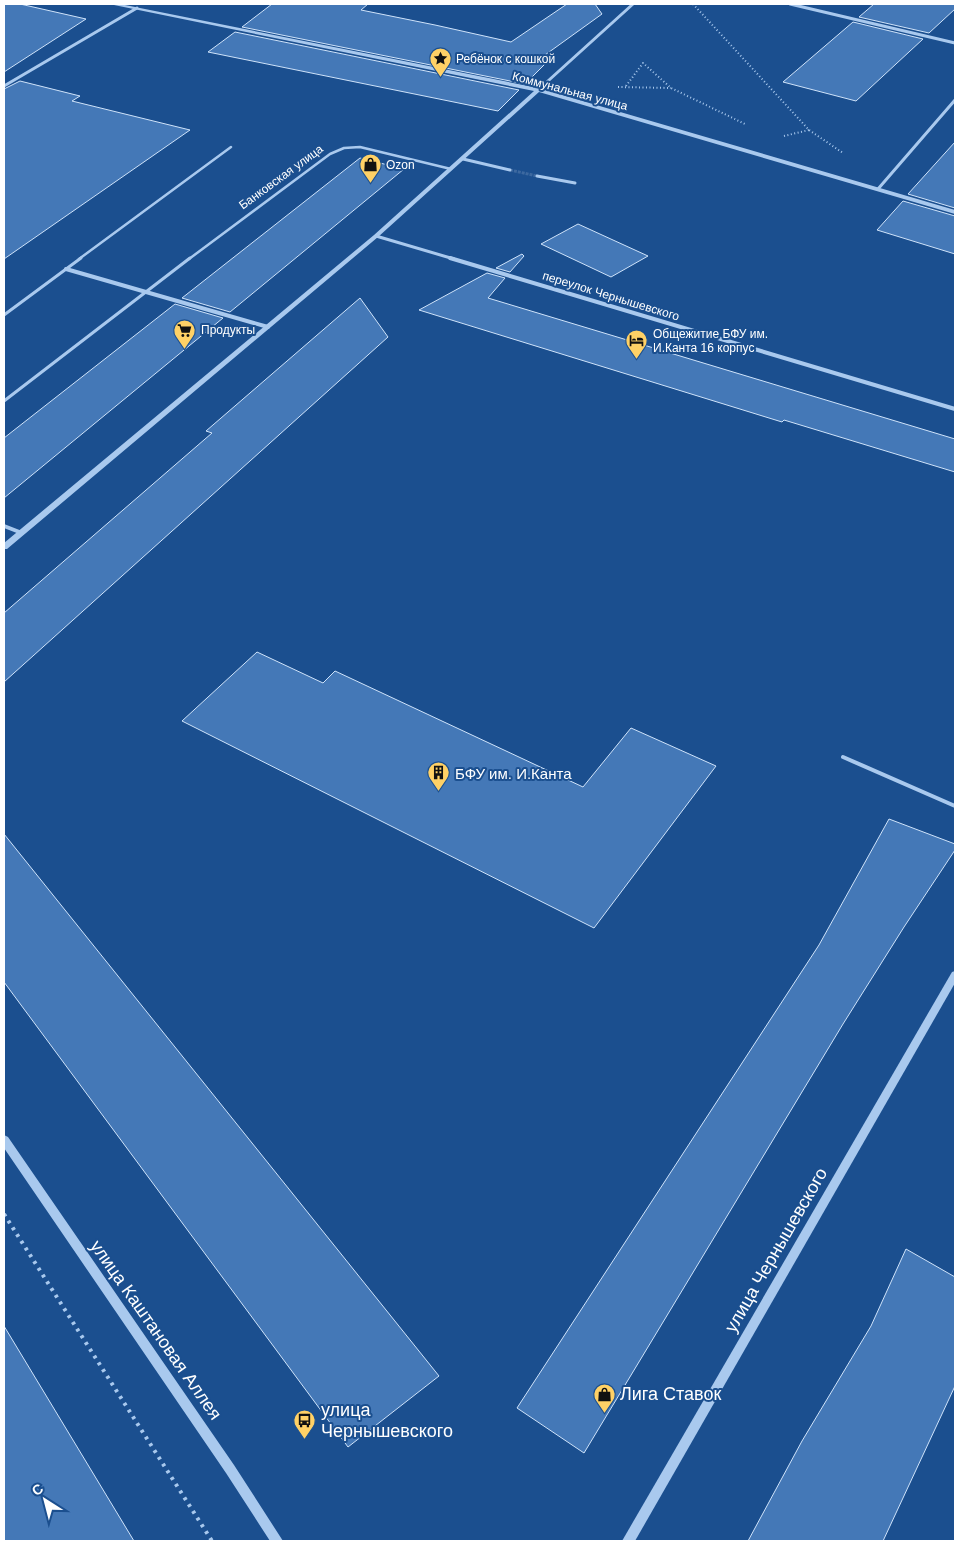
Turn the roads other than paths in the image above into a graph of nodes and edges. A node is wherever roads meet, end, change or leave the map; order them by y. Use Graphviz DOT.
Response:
graph roads {
  1 [pos="114,4"];
  2 [pos="633,4"];
  3 [pos="790,4"];
  4 [pos="137,8"];
  5 [pos="955,43"];
  6 [pos="4,86"];
  7 [pos="538,90"];
  8 [pos="955,100"];
  9 [pos="231,148"];
  10 [pos="463,159"];
  11 [pos="451,169"];
  12 [pos="510,170"];
  13 [pos="537,176"];
  14 [pos="574,184"];
  15 [pos="878,188"];
  16 [pos="955,212"];
  17 [pos="376,236"];
  18 [pos="66,269"];
  19 [pos="145,292"];
  20 [pos="4,315"];
  21 [pos="268,327"];
  22 [pos="4,401"];
  23 [pos="955,409"];
  24 [pos="4,526"];
  25 [pos="22,533"];
  26 [pos="4,547"];
  27 [pos="843,758"];
  28 [pos="955,806"];
  29 [pos="955,976"];
  30 [pos="4,1140"];
  31 [pos="276,1541"];
  32 [pos="628,1541"];
  1 -- 4 [label="street, Коммунальная улица"];
  2 -- 7 [label="street"];
  3 -- 5 [label="street"];
  4 -- 6 [label="street"];
  4 -- 7 [label="street, Коммунальная улица"];
  7 -- 10 [label="street"];
  7 -- 15 [label="street, Коммунальная улица"];
  8 -- 15 [label="street"];
  9 -- 18 [label="lane"];
  10 -- 11 [label="street"];
  10 -- 12 [label="street"];
  11 -- 17 [label="street"];
  11 -- 19 [label="lane, Банковская улица"];
  13 -- 14 [label="street"];
  15 -- 16 [label="street, Коммунальная улица"];
  17 -- 21 [label="street"];
  17 -- 23 [label="street, переулок Чернышевского"];
  18 -- 19 [label="street"];
  18 -- 20 [label="lane"];
  19 -- 21 [label="street"];
  19 -- 22 [label="lane, Банковская улица"];
  21 -- 25 [label="street"];
  24 -- 25 [label="street"];
  25 -- 26 [label="street"];
  27 -- 28 [label="lane"];
  29 -- 32 [label="street, улица Чернышевского"];
  30 -- 31 [label="street, улица Каштановая Аллея"];
}
